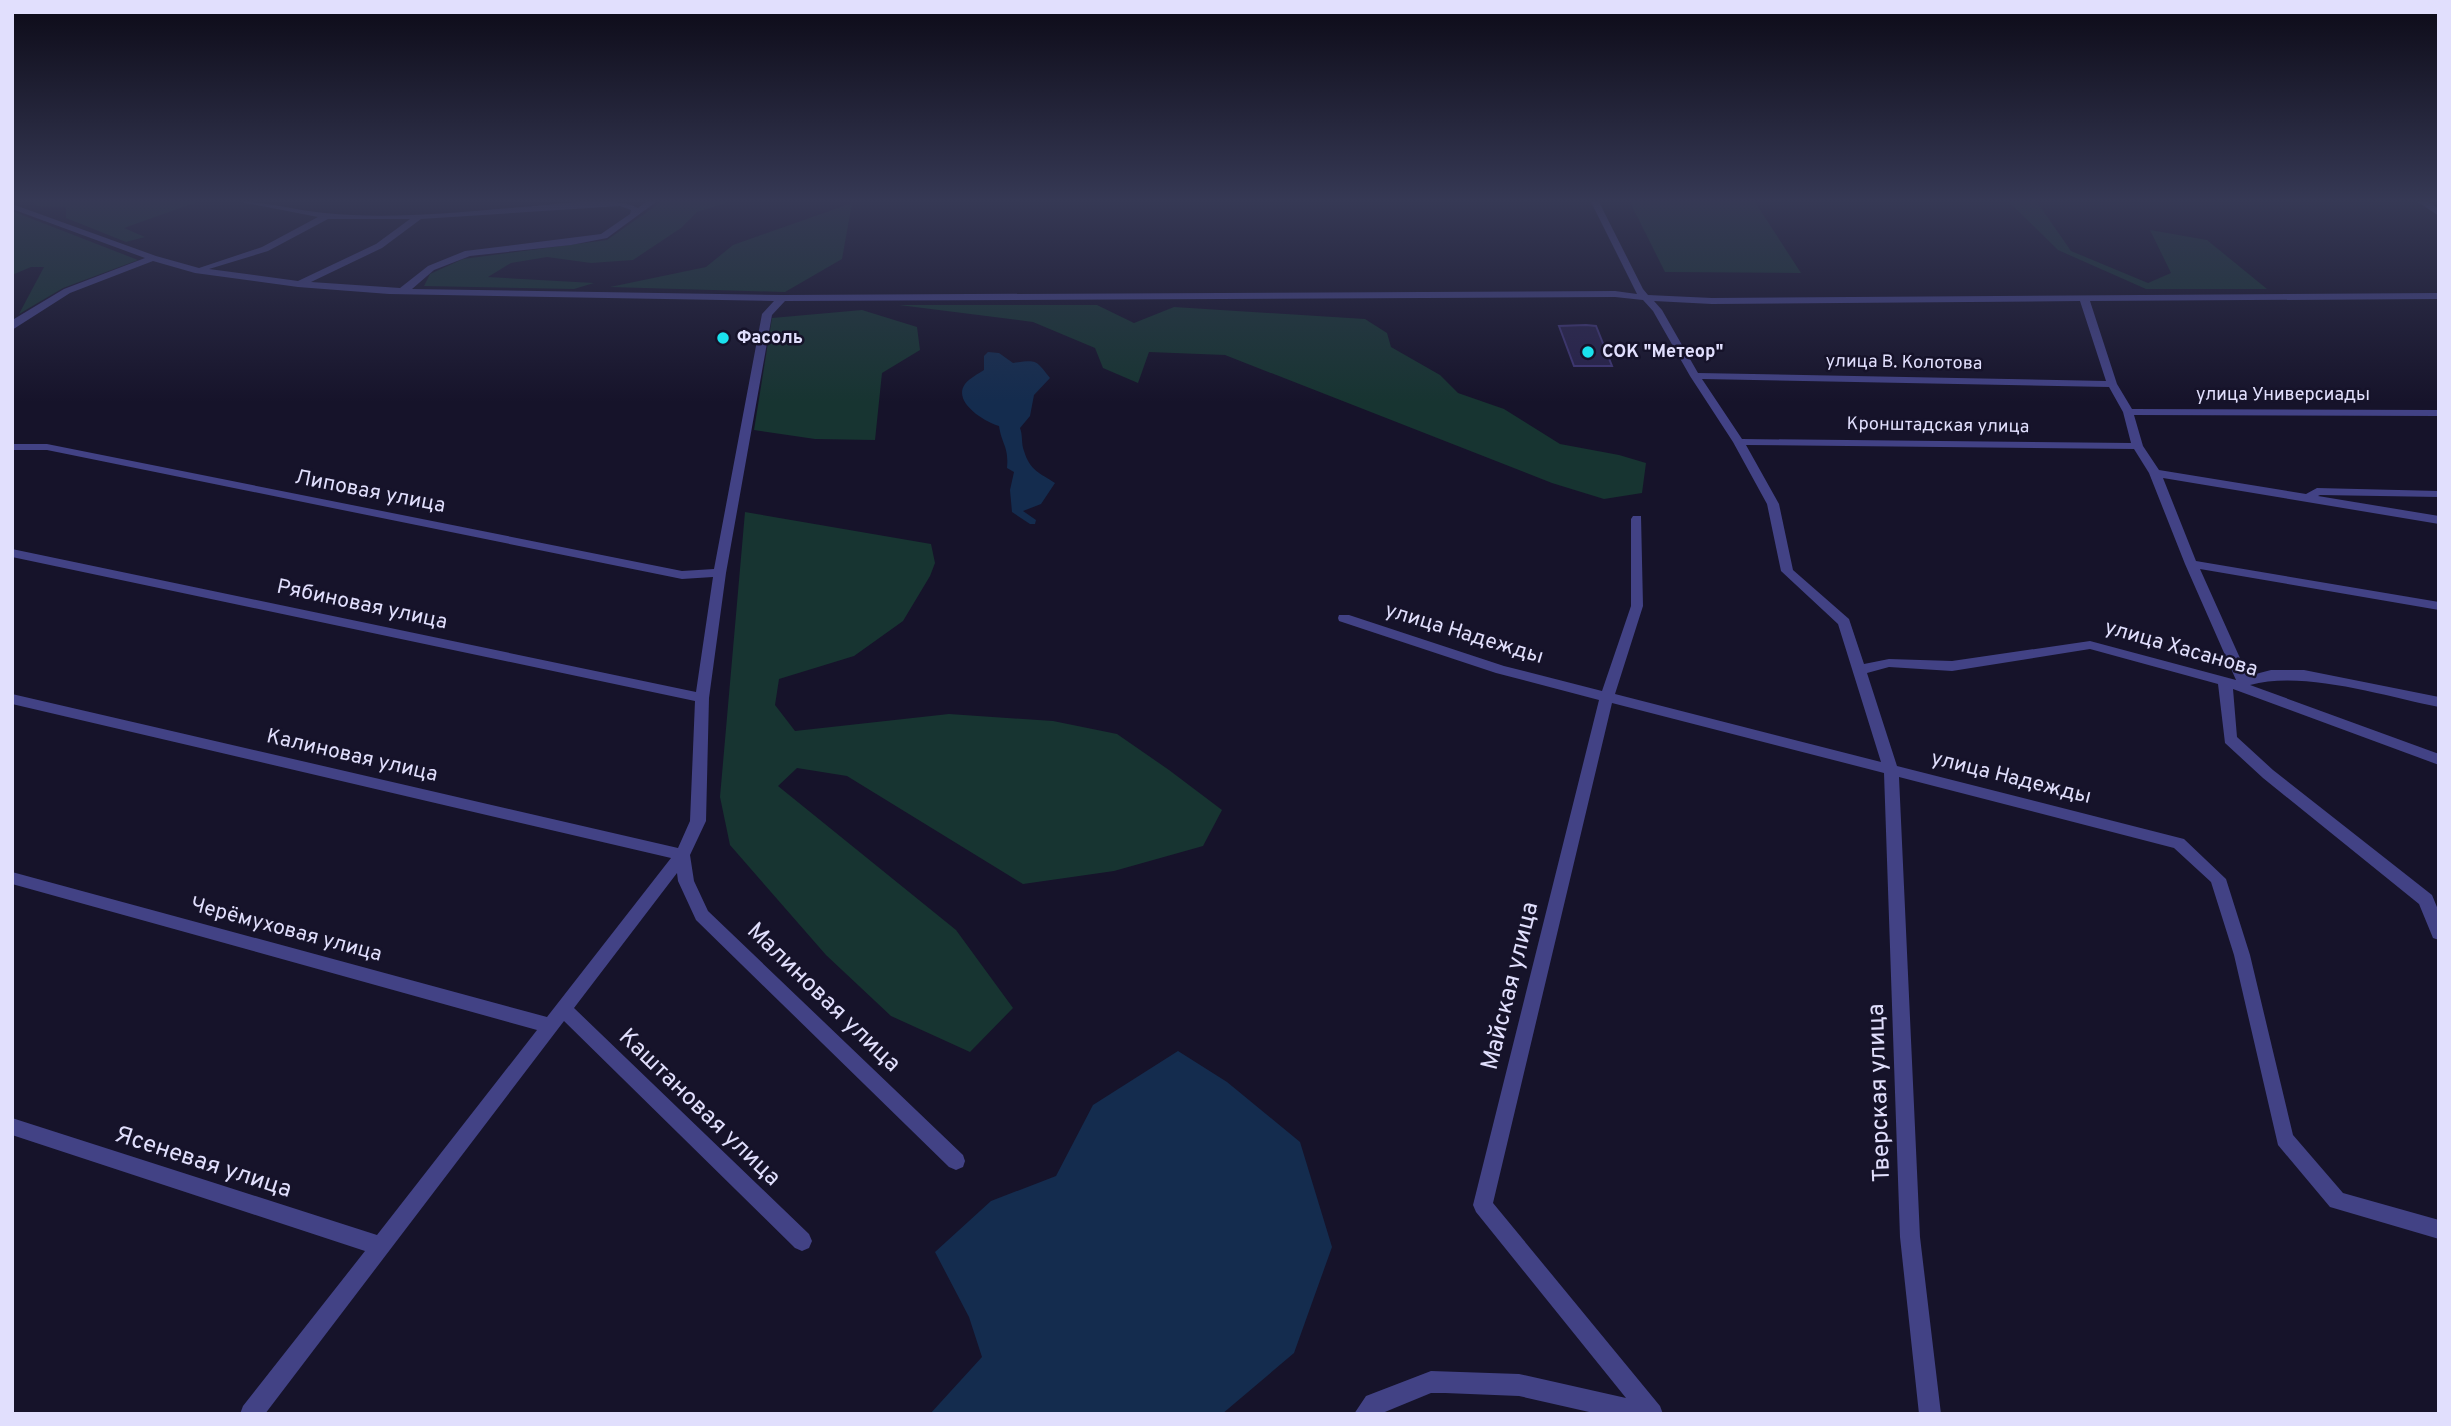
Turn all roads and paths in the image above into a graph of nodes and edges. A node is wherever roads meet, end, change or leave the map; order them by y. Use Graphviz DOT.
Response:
graph roads {
  1 [pos="126,269"];
  2 [pos="190,269"];
  3 [pos="200,269"];
  4 [pos="331,269"];
  5 [pos="430,269"];
  6 [pos="1629,269"];
  7 [pos="195,270"];
  8 [pos="298,284"];
  9 [pos="403,291"];
  10 [pos="2439,296"];
  11 [pos="1644,297"];
  12 [pos="782,298"];
  13 [pos="2084,299"];
  14 [pos="12,327"];
  15 [pos="1695,376"];
  16 [pos="2112,384"];
  17 [pos="2128,412"];
  18 [pos="2439,413"];
  19 [pos="1739,442"];
  20 [pos="2137,446"];
  21 [pos="12,447"];
  22 [pos="2155,473"];
  23 [pos="2439,494"];
  24 [pos="2308,499"];
  25 [pos="1637,519"];
  26 [pos="2439,520"];
  27 [pos="12,553"];
  28 [pos="2191,564"];
  29 [pos="720,573"];
  30 [pos="2439,606"];
  31 [pos="1343,618"];
  32 [pos="1860,670"];
  33 [pos="2225,681"];
  34 [pos="2243,684"];
  35 [pos="1606,696"];
  36 [pos="702,698"];
  37 [pos="12,699"];
  38 [pos="2439,702"];
  39 [pos="2439,760"];
  40 [pos="1891,770"];
  41 [pos="682,855"];
  42 [pos="12,878"];
  43 [pos="2439,933"];
  44 [pos="563,1009"];
  45 [pos="548,1026"];
  46 [pos="12,1126"];
  47 [pos="956,1161"];
  48 [pos="2439,1230"];
  49 [pos="802,1241"];
  50 [pos="379,1246"];
  51 [pos="251,1414"];
  52 [pos="1365,1414"];
  53 [pos="1649,1414"];
  54 [pos="1930,1414"];
  1 -- 14 [label="street"];
  2 -- 7 [label="street"];
  3 -- 7 [label="street"];
  4 -- 8 [label="street"];
  5 -- 9 [label="street"];
  6 -- 11 [label="street, Тверская улица"];
  7 -- 8 [label="street"];
  8 -- 9 [label="street"];
  9 -- 12 [label="street"];
  10 -- 13 [label="street"];
  11 -- 12 [label="street"];
  11 -- 13 [label="street"];
  11 -- 15 [label="street, Тверская улица"];
  12 -- 29 [label="street"];
  13 -- 16 [label="street"];
  15 -- 16 [label="street, улица В. Колотова"];
  15 -- 19 [label="street, Тверская улица"];
  16 -- 17 [label="street"];
  17 -- 18 [label="street, улица Универсиады"];
  17 -- 20 [label="street"];
  19 -- 20 [label="street, Кронштадская улица"];
  19 -- 32 [label="street, Тверская улица"];
  20 -- 22 [label="street"];
  21 -- 29 [label="street, Липовая улица"];
  22 -- 24 [label="street"];
  22 -- 28 [label="street"];
  23 -- 24 [label="street"];
  24 -- 26 [label="street"];
  25 -- 35 [label="street, Майская улица"];
  27 -- 36 [label="street, Рябиновая улица"];
  28 -- 30 [label="street"];
  28 -- 34 [label="street"];
  29 -- 36 [label="street"];
  31 -- 35 [label="street, улица Надежды"];
  32 -- 33 [label="street, улица Хасанова"];
  32 -- 40 [label="street, Тверская улица"];
  33 -- 34 [label="street, улица Хасанова"];
  33 -- 43 [label="street"];
  34 -- 38 [label="street, улица Хасанова"];
  34 -- 39 [label="street, улица Хасанова"];
  35 -- 40 [label="street, улица Надежды"];
  35 -- 53 [label="street, Майская улица"];
  36 -- 41 [label="street"];
  37 -- 41 [label="street, Калиновая улица"];
  40 -- 48 [label="street, улица Надежды"];
  40 -- 54 [label="street, Тверская улица"];
  41 -- 44 [label="street"];
  41 -- 47 [label="street, Малиновая улица"];
  42 -- 45 [label="street, Черёмуховая улица"];
  44 -- 45 [label="street"];
  44 -- 49 [label="street, Каштановая улица"];
  45 -- 50 [label="street"];
  46 -- 50 [label="street, Ясеневая улица"];
  50 -- 51 [label="street"];
  52 -- 53 [label="street"];
}
